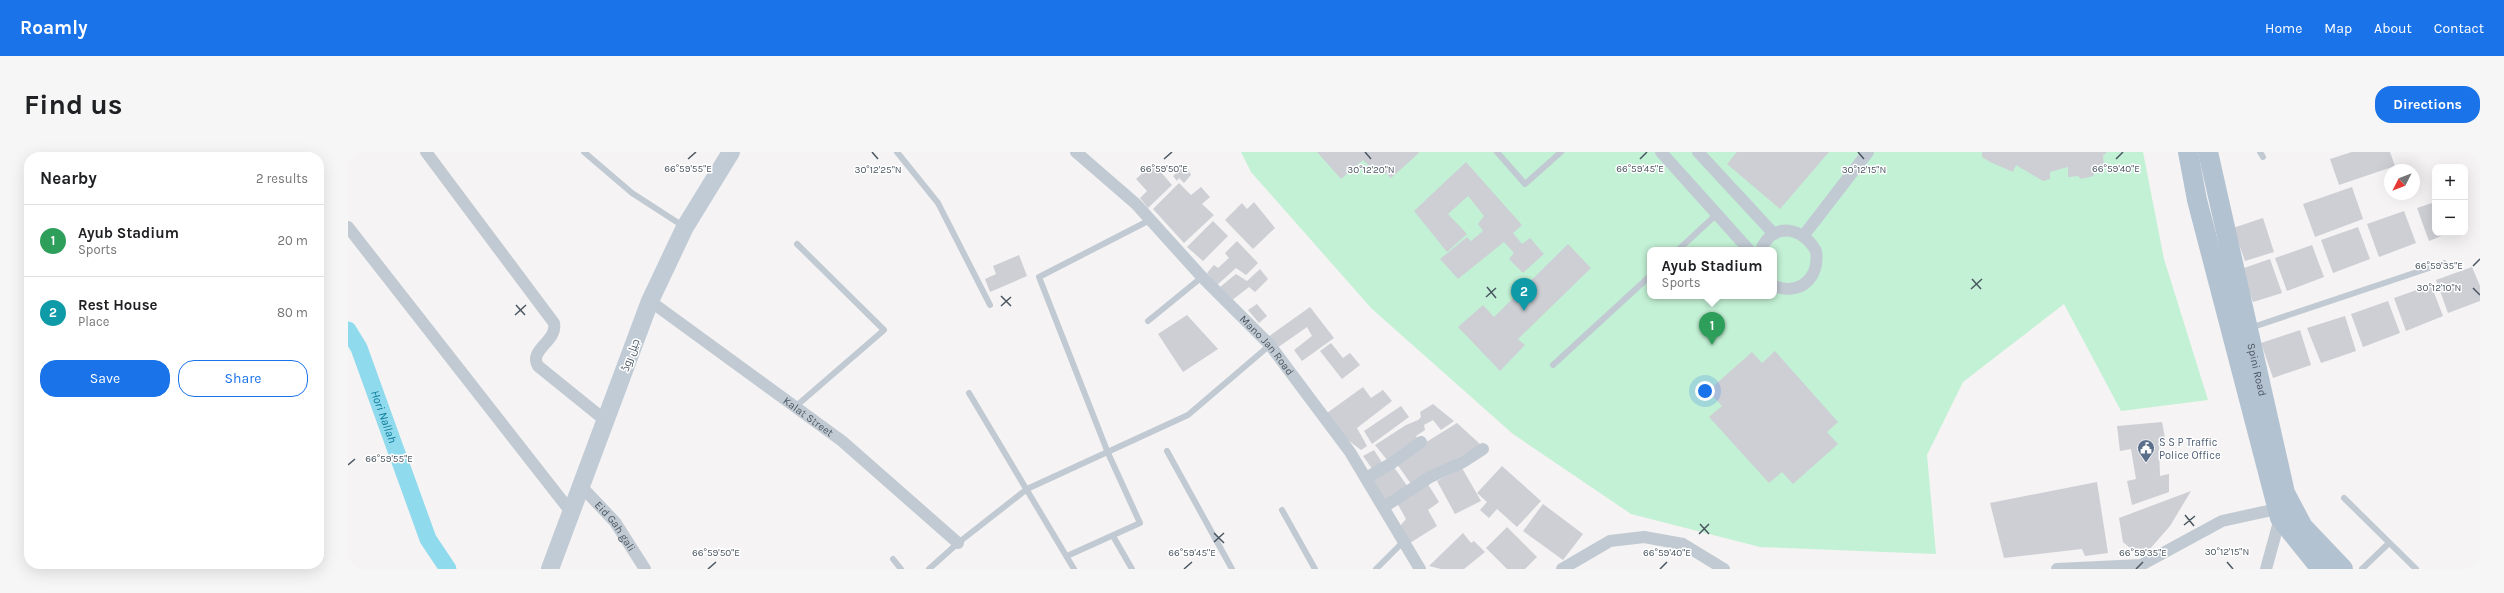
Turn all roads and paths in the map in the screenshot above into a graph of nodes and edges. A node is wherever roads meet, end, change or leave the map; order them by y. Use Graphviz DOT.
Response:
graph roads {
  1 [pos="426,152"];
  2 [pos="584,152"];
  3 [pos="731,152"];
  4 [pos="897,152"];
  5 [pos="1076,152"];
  6 [pos="1498,152"];
  7 [pos="1561,152"];
  8 [pos="1661,152"];
  9 [pos="1698,152"];
  10 [pos="1868,152"];
  11 [pos="2188,152"];
  12 [pos="2208,152"];
  13 [pos="1717,214"];
  14 [pos="1150,220"];
  15 [pos="348,227"];
  16 [pos="685,227"];
  17 [pos="1774,234"];
  18 [pos="1804,235"];
  19 [pos="797,244"];
  20 [pos="1681,247"];
  21 [pos="1746,247"];
  22 [pos="1763,247"];
  23 [pos="2444,263"];
  24 [pos="1202,277"];
  25 [pos="1647,279"];
  26 [pos="1777,287"];
  27 [pos="650,301"];
  28 [pos="990,305"];
  29 [pos="1148,321"];
  30 [pos="2249,328"];
  31 [pos="1270,345"];
  32 [pos="1553,365"];
  33 [pos="969,393"];
  34 [pos="795,407"];
  35 [pos="606,422"];
  36 [pos="1421,442"];
  37 [pos="1483,449"];
  38 [pos="1167,451"];
  39 [pos="1108,453"];
  40 [pos="1366,478"];
  41 [pos="581,486"];
  42 [pos="1027,489"];
  43 [pos="2344,498"];
  44 [pos="1384,507"];
  45 [pos="1282,510"];
  46 [pos="571,512"];
  47 [pos="2278,514"];
  48 [pos="1113,536"];
  49 [pos="1404,541"];
  50 [pos="958,543"];
  51 [pos="2389,544"];
  52 [pos="1067,556"];
  53 [pos="893,559"];
  54 [pos="550,569"];
  55 [pos="645,569"];
  56 [pos="901,569"];
  57 [pos="929,569"];
  58 [pos="1074,569"];
  59 [pos="1132,569"];
  60 [pos="1232,569"];
  61 [pos="1315,569"];
  62 [pos="1376,569"];
  63 [pos="1420,569"];
  64 [pos="1562,569"];
  65 [pos="1724,569"];
  66 [pos="2057,569"];
  67 [pos="2266,569"];
  68 [pos="2321,569"];
  69 [pos="2343,569"];
  70 [pos="2362,569"];
  71 [pos="2416,569"];
  1 -- 35 [label="street"];
  2 -- 16 [label="lane"];
  3 -- 16 [label="main road, جیل روڈ"];
  4 -- 28 [label="lane"];
  5 -- 14 [label="street, Mano Jan Road"];
  6 -- 7 [label="lane"];
  8 -- 13 [label="street"];
  9 -- 17 [label="street"];
  10 -- 18 [label="street"];
  11 -- 47 [label="main road, Spini Road"];
  12 -- 30 [label="main road, Spini Road"];
  13 -- 20 [label="lane"];
  13 -- 21 [label="street"];
  14 -- 24 [label="street, Mano Jan Road"];
  14 -- 39 [label="lane"];
  15 -- 46 [label="street"];
  16 -- 27 [label="main road, جیل روڈ"];
  17 -- 18 [label="street"];
  17 -- 22 [label="street"];
  18 -- 26 [label="street"];
  19 -- 34 [label="lane"];
  23 -- 30 [label="lane"];
  24 -- 29 [label="lane"];
  24 -- 31 [label="street, Mano Jan Road"];
  25 -- 32 [label="lane"];
  27 -- 34 [label="street, Kalat Street"];
  27 -- 35 [label="main road, جیل روڈ"];
  30 -- 69 [label="main road, Spini Road"];
  31 -- 39 [label="lane"];
  31 -- 40 [label="street, Mano Jan Road"];
  33 -- 42 [label="lane"];
  34 -- 50 [label="street, Kalat Street"];
  35 -- 41 [label="main road, جیل روڈ"];
  36 -- 40 [label="street"];
  37 -- 44 [label="street"];
  38 -- 60 [label="lane"];
  39 -- 42 [label="lane"];
  39 -- 48 [label="lane"];
  40 -- 44 [label="street, Mano Jan Road"];
  41 -- 46 [label="main road, جیل روڈ"];
  41 -- 55 [label="street, Eid Gah gali"];
  42 -- 50 [label="lane"];
  42 -- 52 [label="lane"];
  43 -- 51 [label="lane"];
  44 -- 49 [label="street, Mano Jan Road"];
  45 -- 61 [label="lane"];
  46 -- 54 [label="main road, جیل روڈ"];
  47 -- 66 [label="street"];
  47 -- 67 [label="street"];
  47 -- 68 [label="main road, Spini Road"];
  48 -- 52 [label="lane"];
  48 -- 59 [label="lane"];
  49 -- 62 [label="lane"];
  49 -- 63 [label="street, Mano Jan Road"];
  50 -- 57 [label="lane"];
  51 -- 70 [label="lane"];
  51 -- 71 [label="lane"];
  52 -- 58 [label="lane"];
  53 -- 56 [label="lane"];
  64 -- 65 [label="street"];
}
